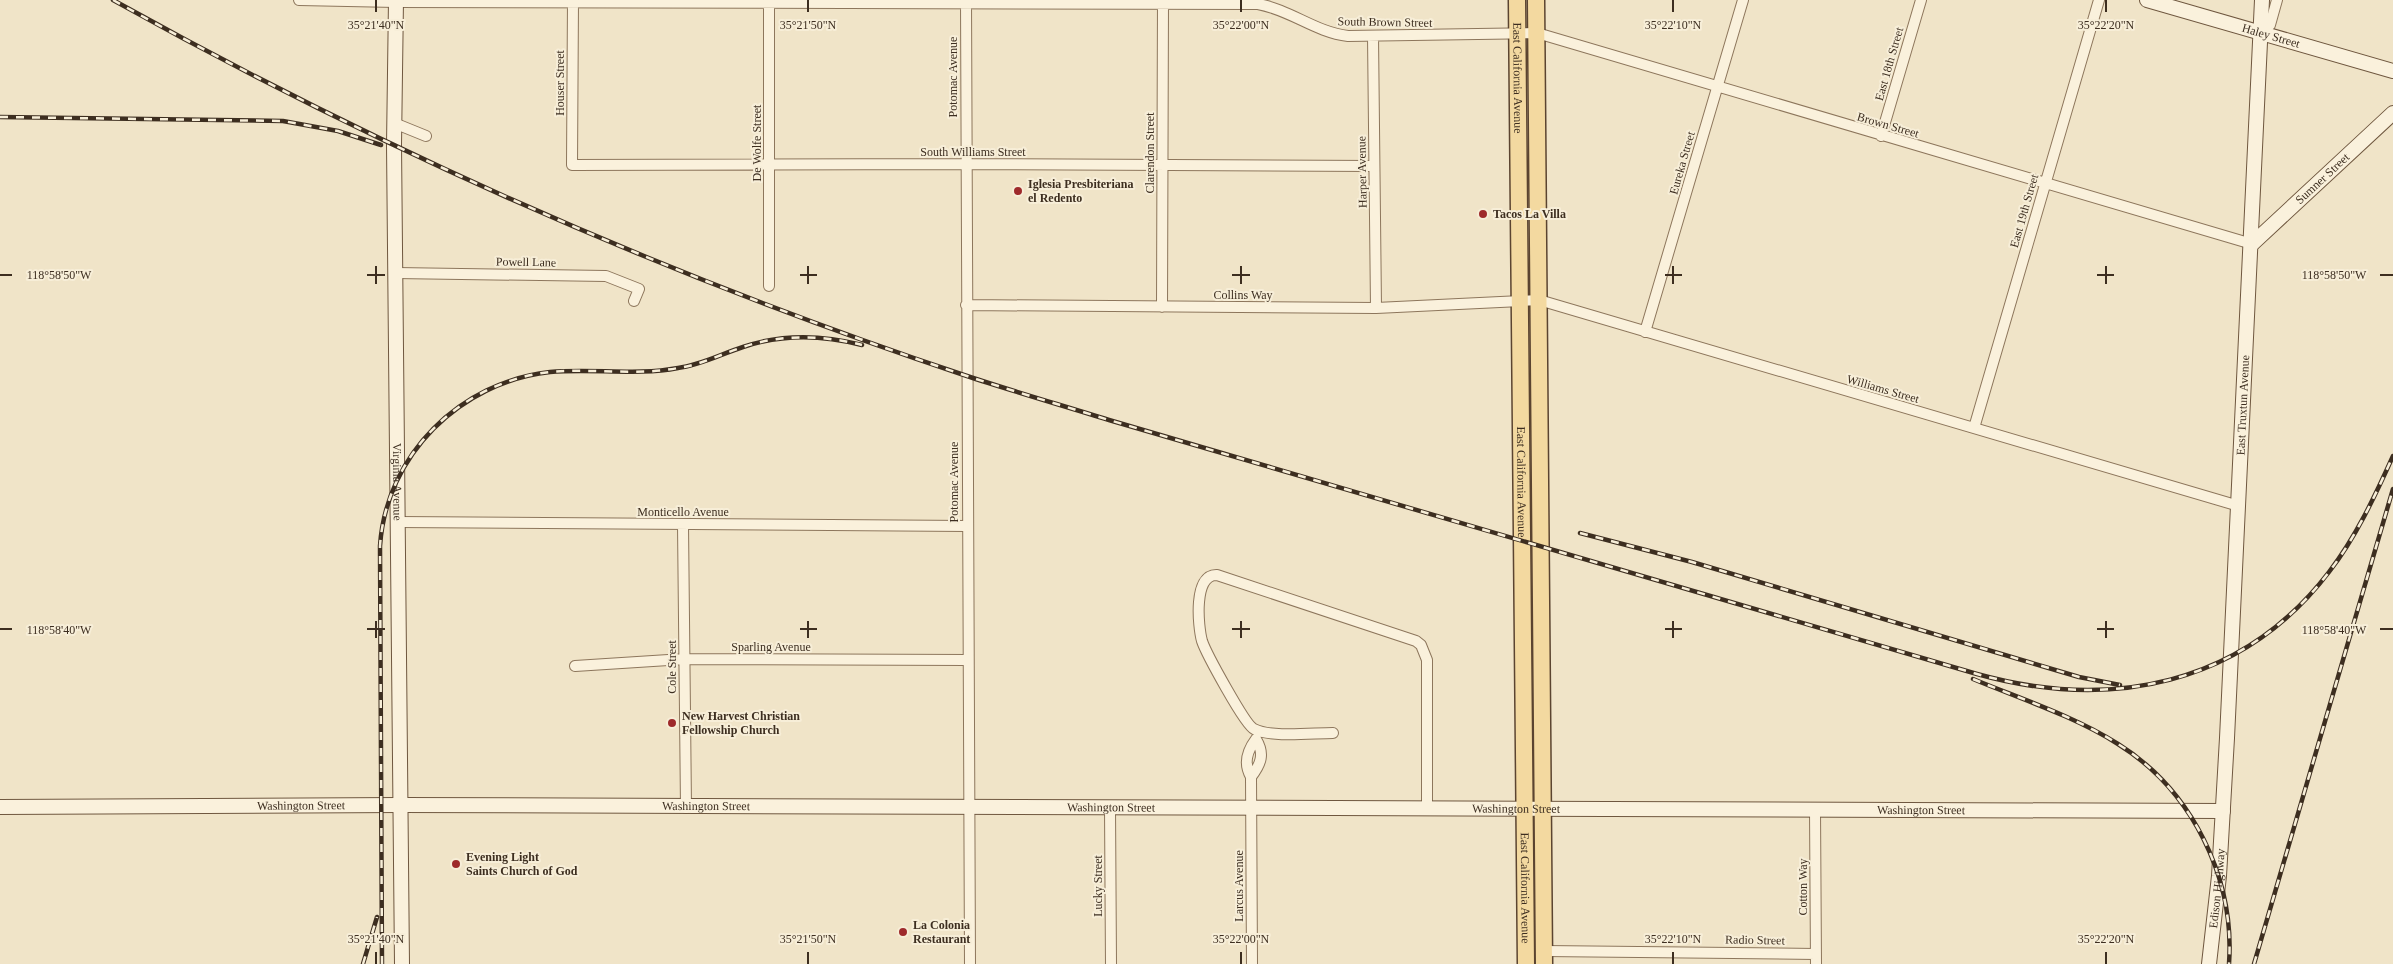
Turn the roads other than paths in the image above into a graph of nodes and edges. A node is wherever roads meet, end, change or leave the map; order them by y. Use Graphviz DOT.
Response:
graph roads {
  1 [pos="298,0"];
  2 [pos="1517,0"];
  3 [pos="1536,0"];
  4 [pos="1742,0"];
  5 [pos="1921,0"];
  6 [pos="2099,0"];
  7 [pos="2148,0"];
  8 [pos="2262,0"];
  9 [pos="2277,0"];
  10 [pos="396,1"];
  11 [pos="573,1"];
  12 [pos="769,1"];
  13 [pos="966,2"];
  14 [pos="1163,2"];
  15 [pos="1517,34"];
  16 [pos="1537,34"];
  17 [pos="2262,34"];
  18 [pos="1373,36"];
  19 [pos="2393,71"];
  20 [pos="1717,88"];
  21 [pos="2393,113"];
  22 [pos="394,123"];
  23 [pos="426,136"];
  24 [pos="1881,136"];
  25 [pos="966,164"];
  26 [pos="572,165"];
  27 [pos="769,165"];
  28 [pos="1163,166"];
  29 [pos="1374,166"];
  30 [pos="2045,184"];
  31 [pos="2252,244"];
  32 [pos="396,273"];
  33 [pos="769,286"];
  34 [pos="1539,300"];
  35 [pos="634,301"];
  36 [pos="1520,302"];
  37 [pos="966,305"];
  38 [pos="1162,307"];
  39 [pos="1376,308"];
  40 [pos="1645,332"];
  41 [pos="1974,428"];
  42 [pos="2239,506"];
  43 [pos="398,522"];
  44 [pos="683,525"];
  45 [pos="967,526"];
  46 [pos="684,659"];
  47 [pos="968,660"];
  48 [pos="575,666"];
  49 [pos="1333,733"];
  50 [pos="1257,735"];
  51 [pos="1251,777"];
  52 [pos="400,805"];
  53 [pos="0,807"];
  54 [pos="686,808"];
  55 [pos="969,808"];
  56 [pos="1110,808"];
  57 [pos="1251,808"];
  58 [pos="1543,808"];
  59 [pos="1427,809"];
  60 [pos="1524,809"];
  61 [pos="1816,810"];
  62 [pos="2223,811"];
  63 [pos="1544,957"];
  64 [pos="1816,959"];
  65 [pos="402,964"];
  66 [pos="970,964"];
  67 [pos="1111,964"];
  68 [pos="1252,964"];
  69 [pos="1526,964"];
  70 [pos="2209,964"];
  1 -- 10 [label="street, South Brown Street"];
  2 -- 15 [label="main road, East California Avenue"];
  3 -- 16 [label="main road, East California Avenue"];
  4 -- 20 [label="street, Eureka Street"];
  5 -- 24 [label="street, East 18th Street"];
  6 -- 30 [label="street, East 19th Street"];
  7 -- 17 [label="street, Haley Street"];
  8 -- 17 [label="street, East Truxtun Avenue"];
  9 -- 17 [label="street"];
  10 -- 11 [label="street, South Brown Street"];
  10 -- 22 [label="street, Virginia Avenue"];
  11 -- 12 [label="street, South Brown Street"];
  11 -- 26 [label="street, Houser Street"];
  12 -- 13 [label="street, South Brown Street"];
  12 -- 27 [label="street, De Wolfe Street"];
  13 -- 14 [label="street, South Brown Street"];
  13 -- 25 [label="street, Potomac Avenue"];
  14 -- 18 [label="street, South Brown Street"];
  14 -- 28 [label="street, Clarendon Street"];
  15 -- 16 [label="street, Brown Street"];
  15 -- 18 [label="street, South Brown Street"];
  15 -- 36 [label="main road, East California Avenue"];
  16 -- 20 [label="street, Brown Street"];
  16 -- 34 [label="main road, East California Avenue"];
  17 -- 19 [label="street, Haley Street"];
  17 -- 31 [label="street, East Truxtun Avenue"];
  18 -- 29 [label="street, Harper Avenue"];
  20 -- 24 [label="street, Brown Street"];
  20 -- 40 [label="street, Eureka Street"];
  21 -- 31 [label="street, Sumner Street"];
  22 -- 23 [label="street"];
  22 -- 32 [label="street, Virginia Avenue"];
  24 -- 30 [label="street, Brown Street"];
  25 -- 27 [label="street, South Williams Street"];
  25 -- 28 [label="street, South Williams Street"];
  25 -- 37 [label="street, Potomac Avenue"];
  26 -- 27 [label="street, South Williams Street"];
  27 -- 33 [label="street, De Wolfe Street"];
  28 -- 29 [label="street, South Williams Street"];
  28 -- 38 [label="street, Clarendon Street"];
  29 -- 39 [label="street, Harper Avenue"];
  30 -- 31 [label="street, Brown Street"];
  30 -- 41 [label="street, East 19th Street"];
  31 -- 42 [label="street, East Truxtun Avenue"];
  32 -- 35 [label="street, Powell Lane"];
  32 -- 43 [label="street, Virginia Avenue"];
  34 -- 36 [label="street, Williams Street"];
  34 -- 40 [label="street, Williams Street"];
  34 -- 58 [label="main road, East California Avenue"];
  36 -- 39 [label="street, Collins Way"];
  36 -- 60 [label="main road, East California Avenue"];
  37 -- 38 [label="street, Collins Way"];
  37 -- 45 [label="street, Potomac Avenue"];
  38 -- 39 [label="street, Collins Way"];
  40 -- 41 [label="street, Williams Street"];
  41 -- 42 [label="street, Williams Street"];
  42 -- 62 [label="street, East Truxtun Avenue"];
  43 -- 44 [label="street, Monticello Avenue"];
  43 -- 52 [label="street, Virginia Avenue"];
  44 -- 45 [label="street, Monticello Avenue"];
  44 -- 46 [label="street, Cole Street"];
  45 -- 47 [label="street, Potomac Avenue"];
  46 -- 47 [label="street, Sparling Avenue"];
  46 -- 48 [label="street, Sparling Avenue"];
  46 -- 54 [label="street, Cole Street"];
  47 -- 55 [label="street, Potomac Avenue"];
  49 -- 50 [label="street"];
  50 -- 51 [label="street, Larcus Avenue"];
  50 -- 51 [label="street"];
  50 -- 59 [label="street"];
  51 -- 57 [label="street, Larcus Avenue"];
  52 -- 53 [label="street, Washington Street"];
  52 -- 54 [label="street, Washington Street"];
  52 -- 65 [label="street, Virginia Avenue"];
  54 -- 55 [label="street, Washington Street"];
  55 -- 56 [label="street, Washington Street"];
  55 -- 66 [label="street, Potomac Avenue"];
  56 -- 57 [label="street, Washington Street"];
  56 -- 67 [label="street, Lucky Street"];
  57 -- 59 [label="street, Washington Street"];
  57 -- 68 [label="street, Larcus Avenue"];
  58 -- 60 [label="street, Washington Street"];
  58 -- 61 [label="street, Washington Street"];
  58 -- 63 [label="main road, East California Avenue"];
  59 -- 60 [label="street, Washington Street"];
  60 -- 69 [label="main road, East California Avenue"];
  61 -- 62 [label="street, Washington Street"];
  61 -- 64 [label="street, Cotton Way"];
  62 -- 70 [label="street, Edison Highway"];
  63 -- 64 [label="street, Radio Street"];
}
